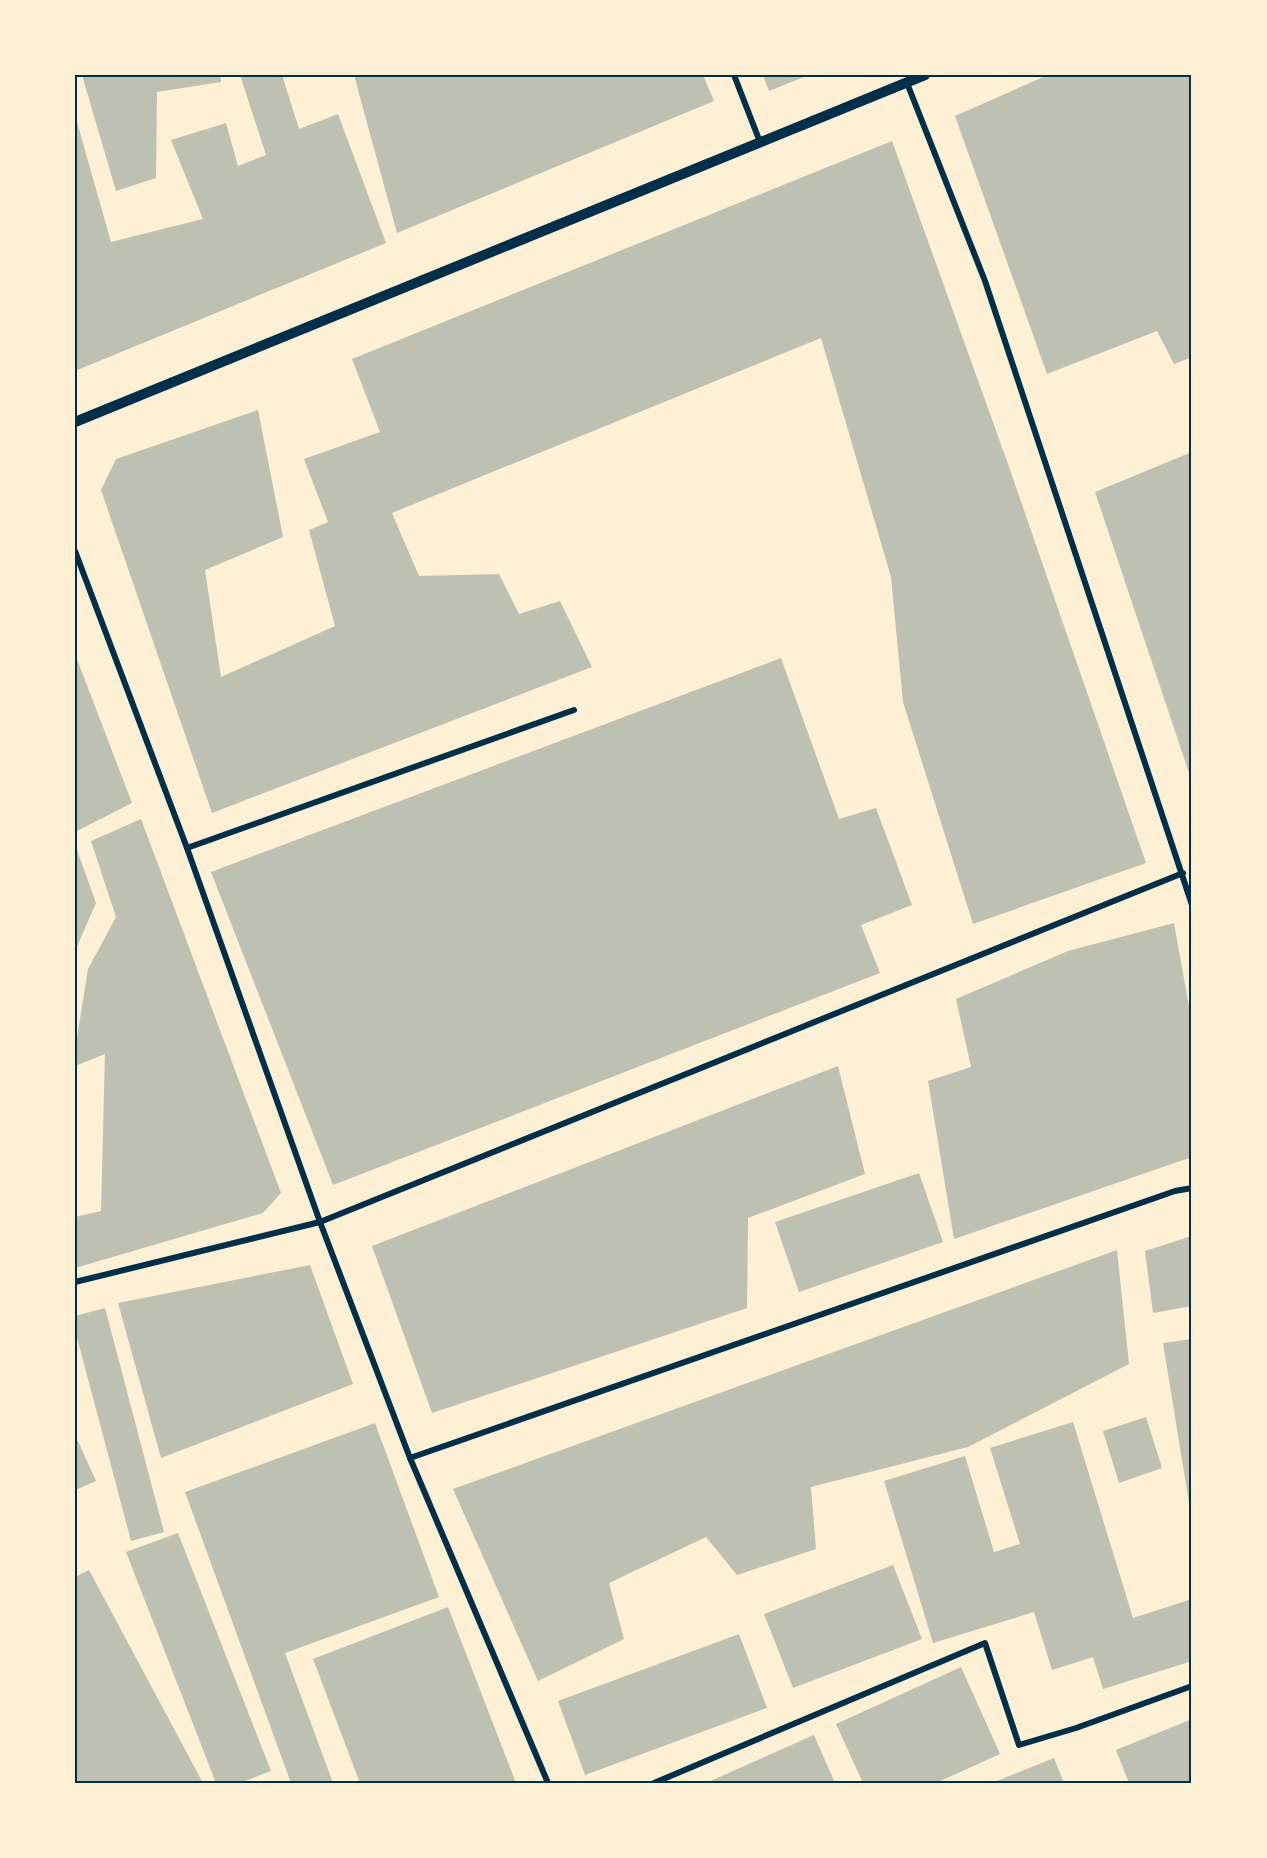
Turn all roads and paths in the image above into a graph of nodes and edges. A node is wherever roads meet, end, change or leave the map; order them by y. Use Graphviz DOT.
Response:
graph roads {
  1 [pos="734,75"];
  2 [pos="925,75"];
  3 [pos="907,83"];
  4 [pos="760,142"];
  5 [pos="75,422"];
  6 [pos="75,551"];
  7 [pos="574,710"];
  8 [pos="187,848"];
  9 [pos="1183,873"];
  10 [pos="1192,905"];
  11 [pos="1192,1188"];
  12 [pos="320,1222"];
  13 [pos="75,1282"];
  14 [pos="410,1458"];
  15 [pos="1192,1686"];
  16 [pos="548,1783"];
  17 [pos="654,1783"];
  1 -- 4 [label="street"];
  2 -- 3 [label="street"];
  3 -- 4 [label="street"];
  3 -- 9 [label="street"];
  4 -- 5 [label="street"];
  6 -- 8 [label="street"];
  7 -- 8 [label="street"];
  8 -- 12 [label="street"];
  9 -- 10 [label="street"];
  9 -- 12 [label="street"];
  11 -- 14 [label="street"];
  12 -- 13 [label="street"];
  12 -- 14 [label="street"];
  14 -- 16 [label="street"];
  15 -- 17 [label="street"];
}
